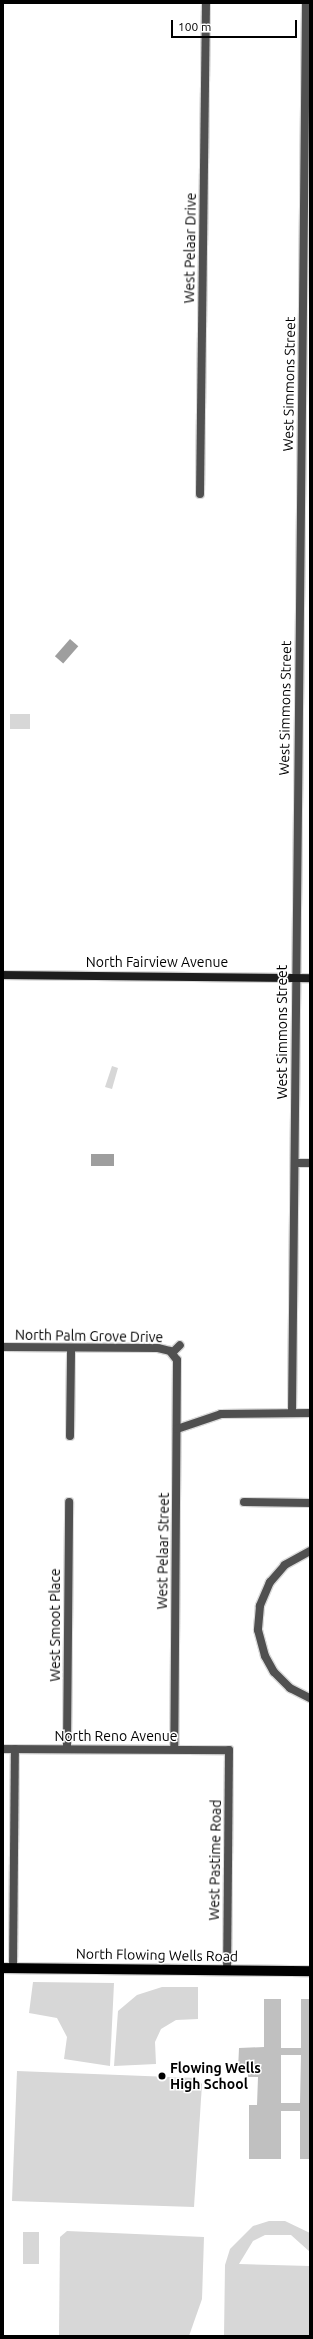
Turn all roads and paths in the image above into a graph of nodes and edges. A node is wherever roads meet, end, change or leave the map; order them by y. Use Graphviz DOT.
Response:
graph roads {
  1 [pos="206,3"];
  2 [pos="306,3"];
  3 [pos="200,494"];
  4 [pos="3,975"];
  5 [pos="295,978"];
  6 [pos="310,978"];
  7 [pos="295,1163"];
  8 [pos="310,1163"];
  9 [pos="180,1345"];
  10 [pos="3,1347"];
  11 [pos="71,1349"];
  12 [pos="172,1354"];
  13 [pos="292,1413"];
  14 [pos="310,1413"];
  15 [pos="177,1429"];
  16 [pos="70,1436"];
  17 [pos="69,1502"];
  18 [pos="244,1502"];
  19 [pos="310,1503"];
  20 [pos="310,1551"];
  21 [pos="310,1698"];
  22 [pos="67,1748"];
  23 [pos="3,1749"];
  24 [pos="15,1749"];
  25 [pos="174,1749"];
  26 [pos="229,1750"];
  27 [pos="8,1968"];
  28 [pos="226,1971"];
  29 [pos="310,1971"];
  1 -- 3 [label="street, West Pelaar Drive"];
  2 -- 5 [label="street, West Simmons Street"];
  4 -- 5 [label="street, North Fairview Avenue"];
  5 -- 6 [label="street, North Fairview Avenue"];
  5 -- 7 [label="street, West Simmons Street"];
  7 -- 8 [label="street"];
  7 -- 13 [label="street, West Simmons Street"];
  9 -- 12 [label="street"];
  10 -- 11 [label="street, North Palm Grove Drive"];
  11 -- 12 [label="street, North Palm Grove Drive"];
  11 -- 16 [label="street"];
  12 -- 15 [label="street, West Pelaar Street"];
  13 -- 14 [label="street"];
  13 -- 15 [label="street"];
  15 -- 25 [label="street, West Pelaar Street"];
  17 -- 22 [label="street, West Smoot Place"];
  18 -- 19 [label="street"];
  20 -- 21 [label="street"];
  22 -- 24 [label="street, North Reno Avenue"];
  22 -- 25 [label="street, North Reno Avenue"];
  23 -- 24 [label="street, North Reno Avenue"];
  24 -- 27 [label="street"];
  25 -- 26 [label="street, North Reno Avenue"];
  26 -- 28 [label="street, West Pastime Road"];
  27 -- 28 [label="main road, North Flowing Wells Road"];
  28 -- 29 [label="main road, North Flowing Wells Road"];
}
